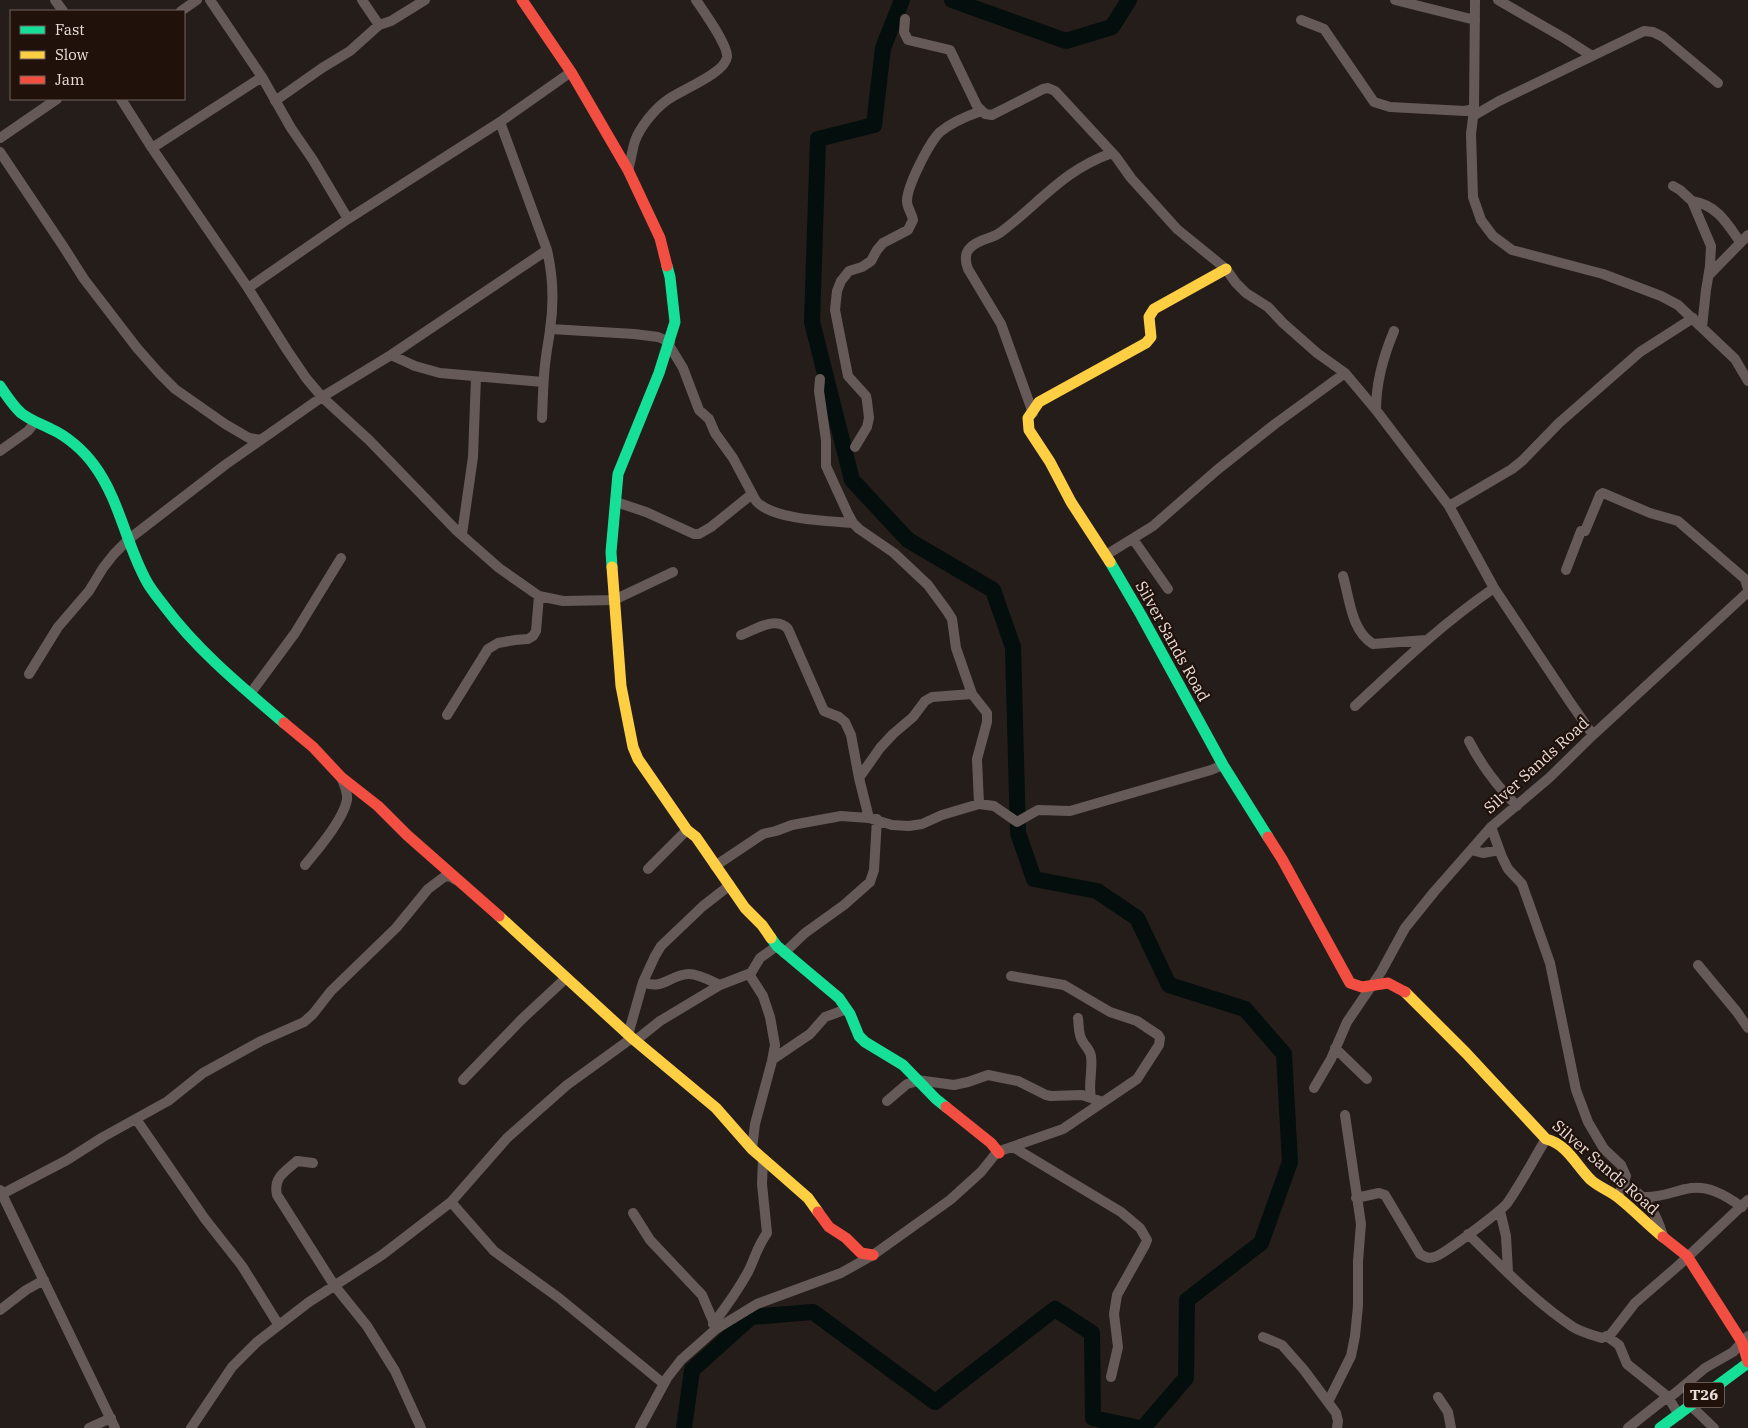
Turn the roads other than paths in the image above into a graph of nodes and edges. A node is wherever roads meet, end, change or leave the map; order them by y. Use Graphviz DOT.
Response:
graph roads {
  1 [pos="197,0"];
  2 [pos="210,0"];
  3 [pos="362,0"];
  4 [pos="425,0"];
  5 [pos="522,0"];
  6 [pos="696,0"];
  7 [pos="1394,0"];
  8 [pos="1475,0"];
  9 [pos="1498,0"];
  10 [pos="182,10"];
  11 [pos="905,19"];
  12 [pos="1301,20"];
  13 [pos="1475,20"];
  14 [pos="379,25"];
  15 [pos="1592,56"];
  16 [pos="572,72"];
  17 [pos="262,77"];
  18 [pos="1718,83"];
  19 [pos="56,100"];
  20 [pos="122,100"];
  21 [pos="275,101"];
  22 [pos="981,111"];
  23 [pos="1473,113"];
  24 [pos="500,122"];
  25 [pos="0,138"];
  26 [pos="152,148"];
  27 [pos="0,152"];
  28 [pos="1112,153"];
  29 [pos="628,170"];
  30 [pos="1673,186"];
  31 [pos="1692,201"];
  32 [pos="348,219"];
  33 [pos="1744,238"];
  34 [pos="547,250"];
  35 [pos="1226,268"];
  36 [pos="1708,276"];
  37 [pos="248,288"];
  38 [pos="1693,318"];
  39 [pos="1702,327"];
  40 [pos="551,329"];
  41 [pos="1394,331"];
  42 [pos="669,343"];
  43 [pos="391,355"];
  44 [pos="1345,373"];
  45 [pos="476,377"];
  46 [pos="820,379"];
  47 [pos="1748,381"];
  48 [pos="543,382"];
  49 [pos="0,386"];
  50 [pos="322,397"];
  51 [pos="1376,410"];
  52 [pos="1030,416"];
  53 [pos="542,418"];
  54 [pos="35,422"];
  55 [pos="261,440"];
  56 [pos="855,447"];
  57 [pos="0,451"];
  58 [pos="752,494"];
  59 [pos="616,502"];
  60 [pos="1449,506"];
  61 [pos="854,524"];
  62 [pos="462,534"];
  63 [pos="129,539"];
  64 [pos="1133,539"];
  65 [pos="1106,555"];
  66 [pos="341,558"];
  67 [pos="1566,570"];
  68 [pos="673,572"];
  69 [pos="1343,576"];
  70 [pos="1494,588"];
  71 [pos="1168,589"];
  72 [pos="1748,590"];
  73 [pos="539,596"];
  74 [pos="614,600"];
  75 [pos="741,635"];
  76 [pos="1426,640"];
  77 [pos="28,674"];
  78 [pos="250,694"];
  79 [pos="972,694"];
  80 [pos="1355,706"];
  81 [pos="446,715"];
  82 [pos="1594,735"];
  83 [pos="1469,741"];
  84 [pos="1222,765"];
  85 [pos="341,777"];
  86 [pos="859,778"];
  87 [pos="979,804"];
  88 [pos="1517,806"];
  89 [pos="873,819"];
  90 [pos="1491,827"];
  91 [pos="687,830"];
  92 [pos="1472,850"];
  93 [pos="1499,850"];
  94 [pos="305,865"];
  95 [pos="715,866"];
  96 [pos="648,869"];
  97 [pos="458,881"];
  98 [pos="730,885"];
  99 [pos="781,949"];
  100 [pos="1698,965"];
  101 [pos="749,974"];
  102 [pos="1011,976"];
  103 [pos="565,979"];
  104 [pos="643,982"];
  105 [pos="720,985"];
  106 [pos="1372,986"];
  107 [pos="847,1009"];
  108 [pos="1078,1018"];
  109 [pos="1748,1028"];
  110 [pos="631,1038"];
  111 [pos="1335,1048"];
  112 [pos="773,1059"];
  113 [pos="1367,1079"];
  114 [pos="463,1080"];
  115 [pos="918,1081"];
  116 [pos="1314,1088"];
  117 [pos="1092,1097"];
  118 [pos="887,1101"];
  119 [pos="1103,1102"];
  120 [pos="1345,1115"];
  121 [pos="136,1119"];
  122 [pos="1546,1139"];
  123 [pos="1013,1147"];
  124 [pos="752,1149"];
  125 [pos="999,1153"];
  126 [pos="763,1159"];
  127 [pos="313,1163"];
  128 [pos="1622,1184"];
  129 [pos="1,1192"];
  130 [pos="1618,1197"];
  131 [pos="1643,1197"];
  132 [pos="1356,1198"];
  133 [pos="451,1202"];
  134 [pos="1745,1203"];
  135 [pos="1500,1211"];
  136 [pos="633,1213"];
  137 [pos="1468,1234"];
  138 [pos="1662,1236"];
  139 [pos="873,1255"];
  140 [pos="1687,1256"];
  141 [pos="1508,1272"];
  142 [pos="44,1280"];
  143 [pos="334,1285"];
  144 [pos="0,1310"];
  145 [pos="278,1324"];
  146 [pos="715,1326"];
  147 [pos="1263,1337"];
  148 [pos="1608,1337"];
  149 [pos="1745,1339"];
  150 [pos="1748,1362"];
  151 [pos="1111,1377"];
  152 [pos="664,1384"];
  153 [pos="1438,1397"];
  154 [pos="1668,1398"];
  155 [pos="1328,1402"];
  156 [pos="1690,1405"];
  157 [pos="1679,1415"];
  158 [pos="111,1418"];
  159 [pos="89,1428"];
  160 [pos="115,1428"];
  161 [pos="191,1428"];
  162 [pos="421,1428"];
  163 [pos="640,1428"];
  164 [pos="1337,1428"];
  165 [pos="1451,1428"];
  166 [pos="1628,1428"];
  167 [pos="1660,1428"];
  168 [pos="1714,1428"];
  1 -- 10 [label="street"];
  2 -- 17 [label="street"];
  3 -- 14 [label="street"];
  4 -- 14 [label="street"];
  5 -- 16 [label="main road"];
  6 -- 29 [label="street"];
  7 -- 13 [label="street"];
  8 -- 13 [label="street"];
  9 -- 15 [label="street"];
  11 -- 22 [label="street"];
  12 -- 23 [label="street"];
  13 -- 23 [label="street"];
  14 -- 21 [label="street"];
  15 -- 18 [label="street"];
  15 -- 23 [label="street"];
  16 -- 24 [label="street"];
  16 -- 29 [label="main road"];
  17 -- 21 [label="street"];
  17 -- 26 [label="street"];
  19 -- 25 [label="street"];
  20 -- 26 [label="street"];
  21 -- 32 [label="street"];
  22 -- 28 [label="street"];
  22 -- 56 [label="street"];
  23 -- 38 [label="street"];
  24 -- 32 [label="street"];
  24 -- 34 [label="street"];
  26 -- 37 [label="street"];
  27 -- 55 [label="street"];
  28 -- 35 [label="street"];
  28 -- 52 [label="street"];
  29 -- 42 [label="main road"];
  30 -- 31 [label="street"];
  31 -- 33 [label="street"];
  31 -- 36 [label="street"];
  32 -- 37 [label="street"];
  33 -- 36 [label="street"];
  34 -- 40 [label="street"];
  34 -- 43 [label="street"];
  35 -- 44 [label="street"];
  35 -- 52 [label="main road"];
  36 -- 39 [label="street"];
  37 -- 50 [label="street"];
  38 -- 39 [label="street"];
  38 -- 60 [label="street"];
  39 -- 47 [label="street"];
  40 -- 42 [label="street"];
  40 -- 48 [label="street"];
  41 -- 51 [label="street"];
  42 -- 58 [label="street"];
  42 -- 59 [label="main road"];
  43 -- 45 [label="street"];
  43 -- 50 [label="street"];
  44 -- 51 [label="street"];
  44 -- 64 [label="street"];
  45 -- 48 [label="street"];
  45 -- 62 [label="street"];
  46 -- 61 [label="street"];
  48 -- 53 [label="street"];
  49 -- 54 [label="main road"];
  50 -- 55 [label="street"];
  50 -- 62 [label="street"];
  51 -- 60 [label="street"];
  52 -- 65 [label="main road, Silver Sands Road"];
  54 -- 57 [label="street"];
  54 -- 63 [label="main road"];
  55 -- 63 [label="street"];
  58 -- 59 [label="street"];
  58 -- 61 [label="street"];
  59 -- 74 [label="main road"];
  60 -- 70 [label="street"];
  61 -- 79 [label="street"];
  62 -- 73 [label="street"];
  63 -- 77 [label="street"];
  63 -- 78 [label="main road"];
  64 -- 65 [label="street"];
  64 -- 71 [label="street"];
  65 -- 84 [label="main road, Silver Sands Road"];
  66 -- 78 [label="street"];
  67 -- 72 [label="street"];
  68 -- 74 [label="street"];
  69 -- 76 [label="street"];
  70 -- 76 [label="street"];
  70 -- 82 [label="street"];
  72 -- 82 [label="street, Silver Sands Road"];
  73 -- 74 [label="street"];
  73 -- 81 [label="street"];
  74 -- 91 [label="main road"];
  75 -- 86 [label="street"];
  76 -- 80 [label="street"];
  78 -- 85 [label="main road"];
  79 -- 86 [label="street"];
  79 -- 87 [label="street"];
  82 -- 88 [label="street, Silver Sands Road"];
  83 -- 88 [label="street"];
  84 -- 87 [label="street"];
  84 -- 106 [label="main road, Silver Sands Road"];
  85 -- 94 [label="street"];
  85 -- 97 [label="main road"];
  86 -- 89 [label="street"];
  87 -- 89 [label="street"];
  88 -- 90 [label="street, Silver Sands Road"];
  89 -- 95 [label="street"];
  89 -- 99 [label="street"];
  90 -- 92 [label="street, Silver Sands Road"];
  90 -- 93 [label="street"];
  91 -- 95 [label="main road"];
  91 -- 96 [label="street"];
  92 -- 93 [label="street"];
  92 -- 106 [label="street, Silver Sands Road"];
  93 -- 128 [label="street"];
  95 -- 98 [label="main road"];
  97 -- 103 [label="main road"];
  97 -- 121 [label="street"];
  98 -- 99 [label="main road"];
  98 -- 104 [label="street"];
  99 -- 101 [label="street"];
  99 -- 107 [label="main road"];
  100 -- 109 [label="street"];
  101 -- 105 [label="street"];
  101 -- 112 [label="street"];
  102 -- 119 [label="street"];
  103 -- 110 [label="main road"];
  103 -- 114 [label="street"];
  104 -- 105 [label="street"];
  104 -- 110 [label="street"];
  105 -- 110 [label="street"];
  106 -- 111 [label="street, Silver Sands Road"];
  106 -- 122 [label="main road, Silver Sands Road"];
  107 -- 112 [label="street"];
  107 -- 115 [label="main road"];
  108 -- 117 [label="street"];
  110 -- 124 [label="main road"];
  110 -- 133 [label="street"];
  111 -- 113 [label="street"];
  111 -- 116 [label="street, Silver Sands Road"];
  112 -- 124 [label="street"];
  115 -- 117 [label="street"];
  115 -- 118 [label="street"];
  115 -- 125 [label="main road"];
  117 -- 119 [label="street"];
  119 -- 123 [label="street"];
  120 -- 132 [label="street"];
  121 -- 129 [label="street"];
  121 -- 145 [label="street"];
  122 -- 130 [label="main road, Silver Sands Road"];
  122 -- 135 [label="street"];
  123 -- 125 [label="street"];
  123 -- 151 [label="street"];
  124 -- 126 [label="main road"];
  125 -- 139 [label="street"];
  126 -- 139 [label="main road"];
  126 -- 146 [label="street"];
  127 -- 143 [label="street"];
  128 -- 130 [label="street"];
  128 -- 131 [label="street"];
  129 -- 142 [label="street"];
  130 -- 138 [label="main road, Silver Sands Road"];
  131 -- 134 [label="street"];
  131 -- 138 [label="street"];
  132 -- 137 [label="street"];
  132 -- 155 [label="street"];
  133 -- 143 [label="street"];
  133 -- 152 [label="street"];
  134 -- 140 [label="street"];
  135 -- 137 [label="street"];
  135 -- 141 [label="street"];
  136 -- 146 [label="street"];
  137 -- 141 [label="street"];
  138 -- 140 [label="main road, Silver Sands Road"];
  139 -- 146 [label="street"];
  140 -- 148 [label="street"];
  140 -- 149 [label="main road, Silver Sands Road"];
  141 -- 148 [label="street"];
  142 -- 144 [label="street"];
  142 -- 158 [label="street"];
  143 -- 145 [label="street"];
  143 -- 162 [label="street"];
  145 -- 161 [label="street"];
  146 -- 152 [label="street"];
  147 -- 155 [label="street"];
  148 -- 154 [label="street"];
  149 -- 150 [label="main road, Silver Sands Road"];
  149 -- 154 [label="street"];
  150 -- 156 [label="main road, T26"];
  152 -- 163 [label="street"];
  153 -- 165 [label="street"];
  154 -- 157 [label="street"];
  154 -- 166 [label="street"];
  155 -- 164 [label="street"];
  156 -- 157 [label="main road, T26"];
  156 -- 168 [label="street"];
  157 -- 167 [label="main road, T26"];
  158 -- 159 [label="street"];
  158 -- 160 [label="street"];
}
